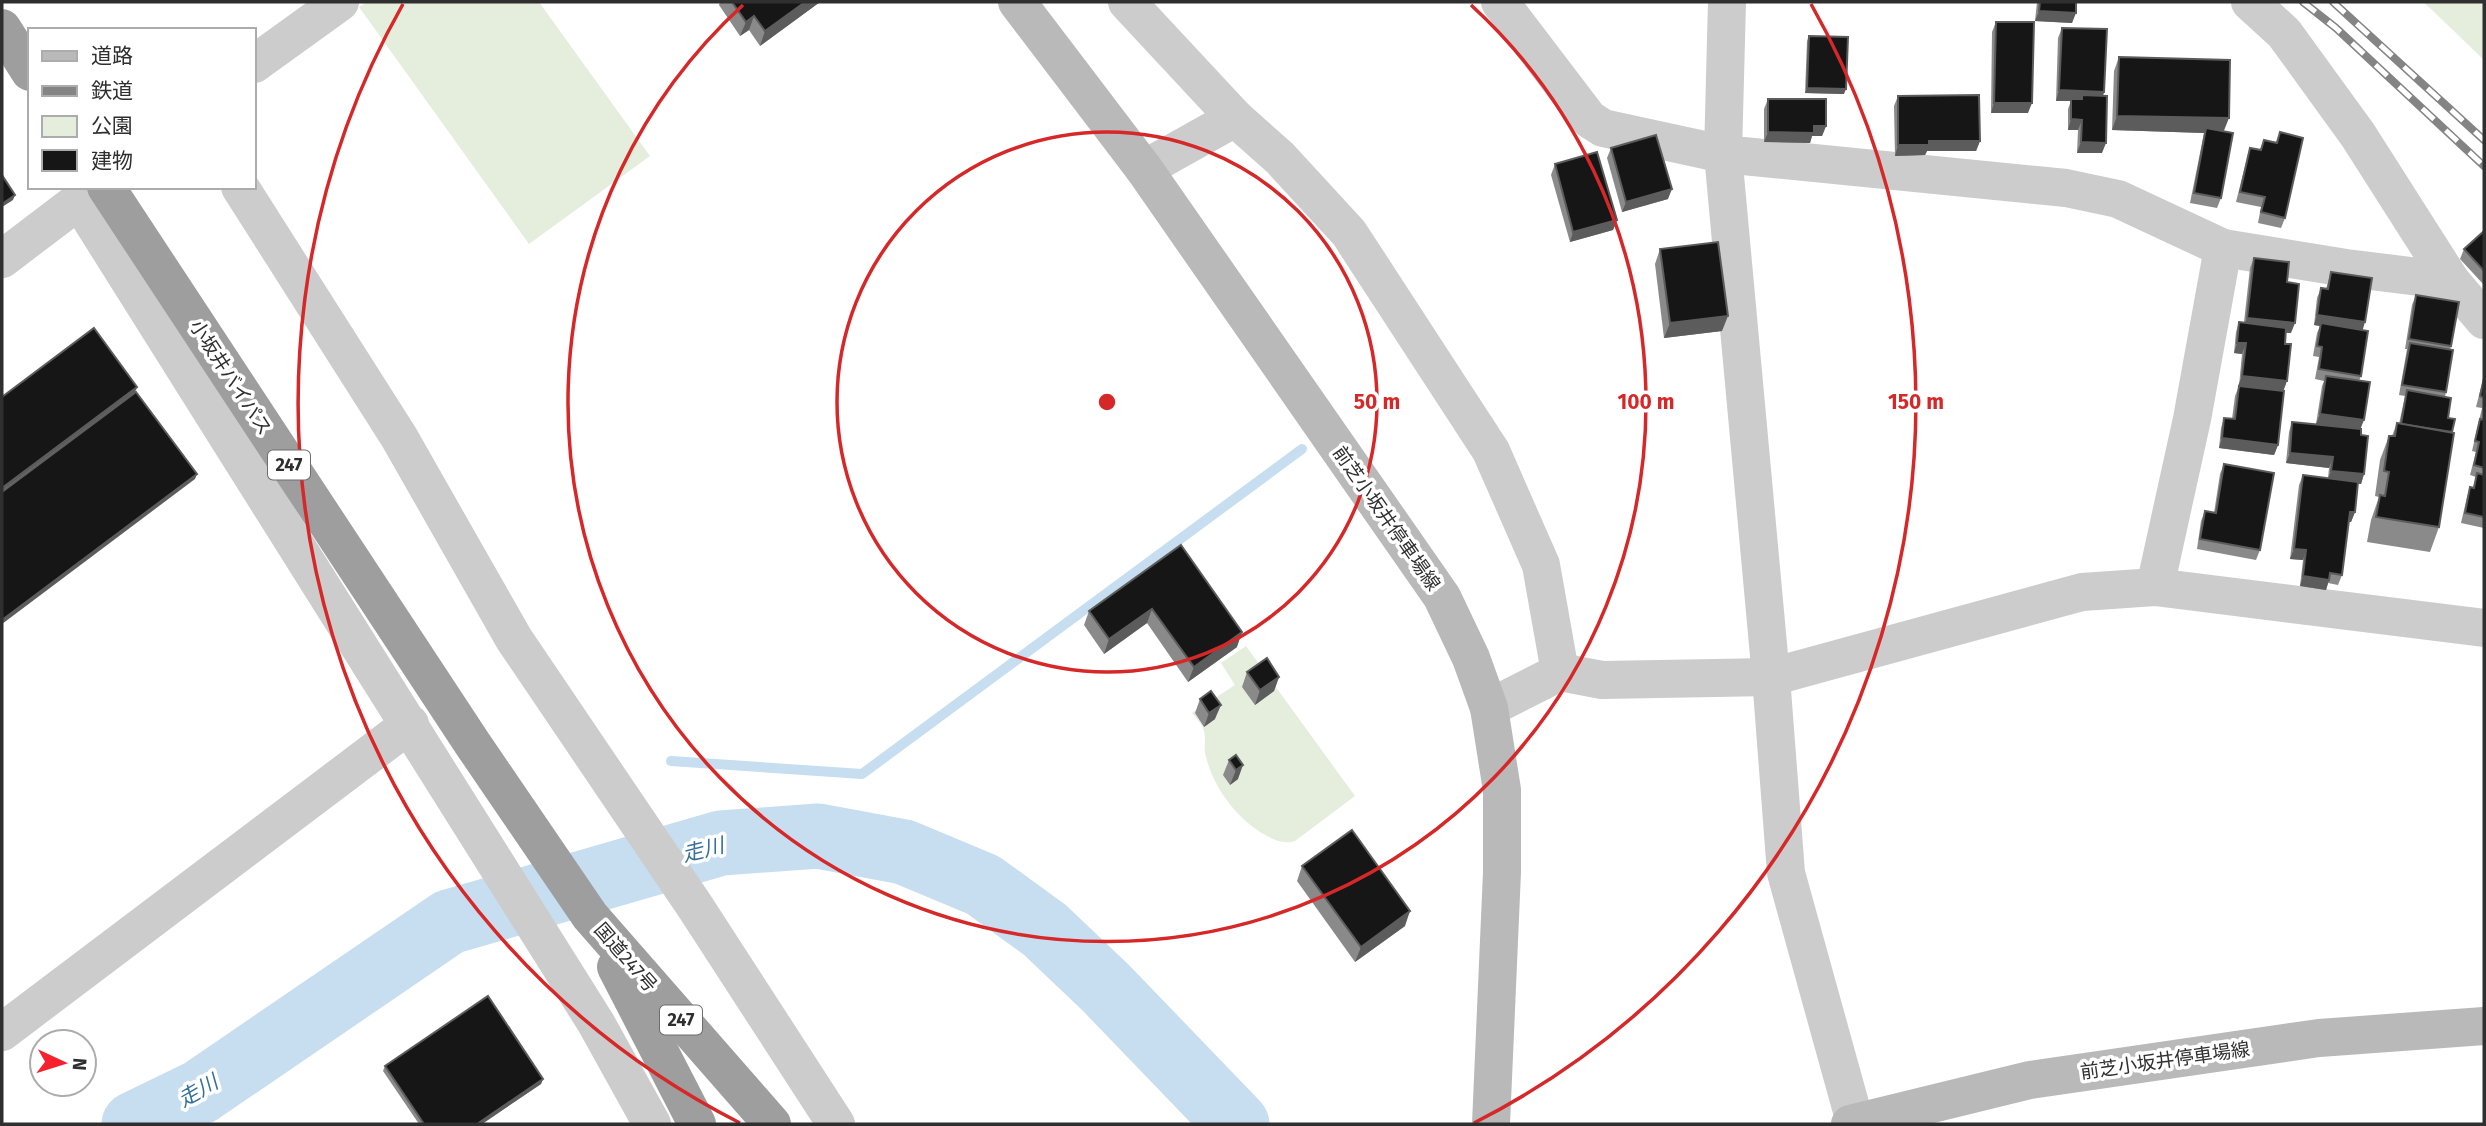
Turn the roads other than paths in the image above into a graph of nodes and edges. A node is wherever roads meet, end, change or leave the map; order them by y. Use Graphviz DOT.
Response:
graph roads {
  1 [pos="340,2"];
  2 [pos="1017,2"];
  3 [pos="1127,2"];
  4 [pos="1500,2"];
  5 [pos="1727,2"];
  6 [pos="2250,2"];
  7 [pos="2,29"];
  8 [pos="256,63"];
  9 [pos="28,69"];
  10 [pos="1235,118"];
  11 [pos="1723,154"];
  12 [pos="1144,169"];
  13 [pos="241,189"];
  14 [pos="94,192"];
  15 [pos="2223,248"];
  16 [pos="2,259"];
  17 [pos="2451,281"];
  18 [pos="2484,320"];
  19 [pos="2155,587"];
  20 [pos="2484,628"];
  21 [pos="1560,672"];
  22 [pos="1771,677"];
  23 [pos="1489,708"];
  24 [pos="410,724"];
  25 [pos="472,743"];
  26 [pos="590,916"];
  27 [pos="2484,1026"];
  28 [pos="2,1032"];
  29 [pos="1853,1123"];
  30 [pos="652,1124"];
  31 [pos="697,1124"];
  32 [pos="772,1124"];
  33 [pos="836,1124"];
  34 [pos="1491,1124"];
  1 -- 8 [label="street"];
  2 -- 12 [label="main road, 前芝小坂井停車場線"];
  3 -- 10 [label="street"];
  4 -- 11 [label="street"];
  5 -- 11 [label="street"];
  6 -- 17 [label="street"];
  7 -- 9 [label="highway"];
  10 -- 12 [label="street"];
  10 -- 21 [label="street"];
  11 -- 15 [label="street"];
  11 -- 22 [label="street"];
  12 -- 23 [label="main road, 前芝小坂井停車場線"];
  13 -- 33 [label="street"];
  14 -- 16 [label="street"];
  14 -- 24 [label="street"];
  14 -- 25 [label="highway, 小坂井バイパス / 247"];
  15 -- 17 [label="street"];
  15 -- 19 [label="street"];
  17 -- 18 [label="street"];
  19 -- 20 [label="street"];
  19 -- 22 [label="street"];
  21 -- 22 [label="street"];
  21 -- 23 [label="street"];
  22 -- 29 [label="street"];
  23 -- 34 [label="main road, 前芝小坂井停車場線"];
  24 -- 28 [label="street"];
  24 -- 30 [label="street"];
  25 -- 26 [label="highway, 国道247号 / 247"];
  26 -- 31 [label="highway, 国道247号 / 247"];
  26 -- 32 [label="highway, 国道247号 / 247"];
  27 -- 29 [label="main road, 前芝小坂井停車場線"];
}
